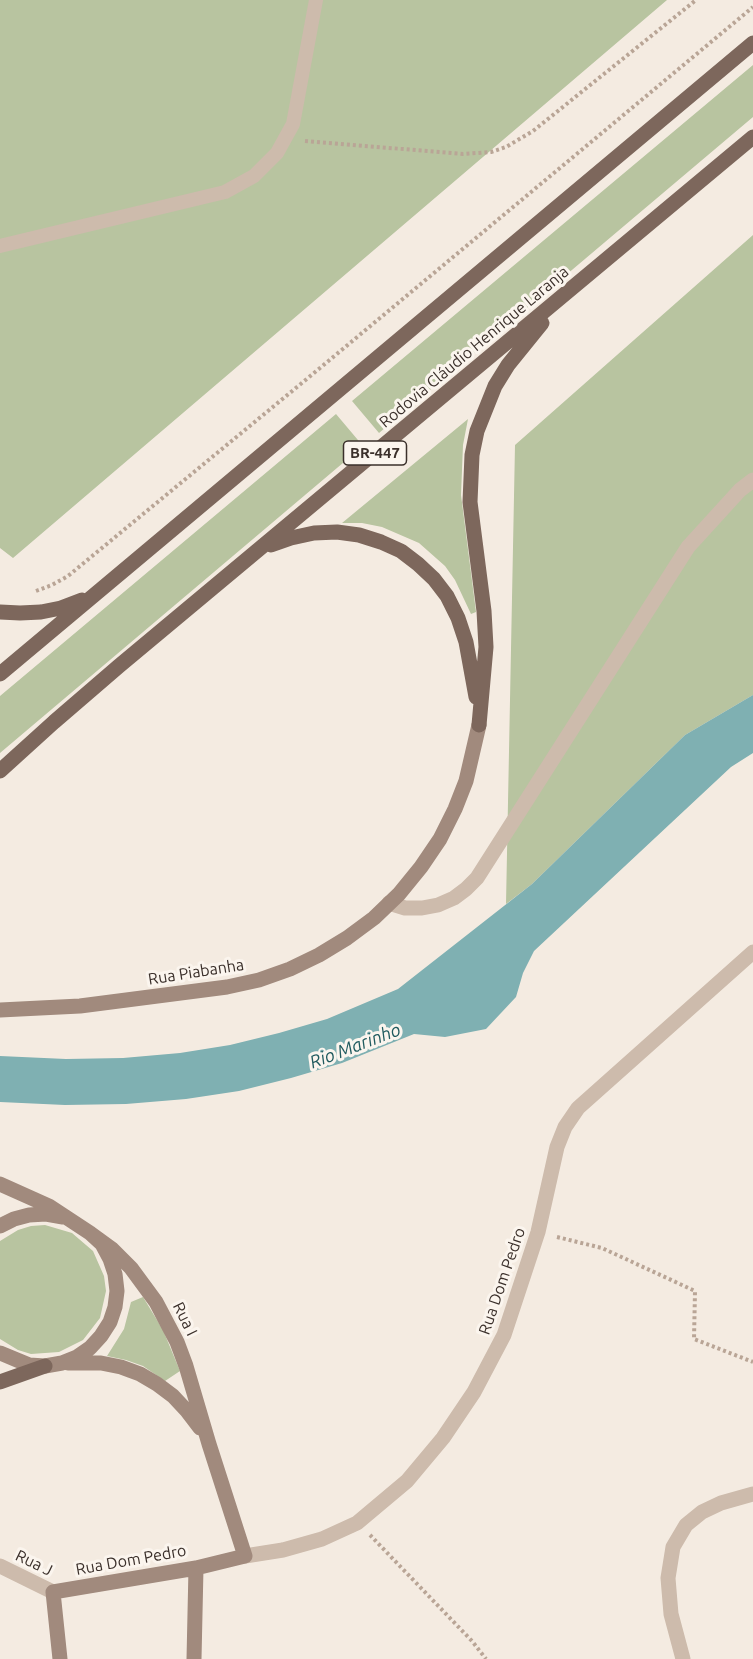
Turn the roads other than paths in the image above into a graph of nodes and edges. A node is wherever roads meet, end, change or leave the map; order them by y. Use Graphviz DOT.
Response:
graph roads {
  1 [pos="316,0"];
  2 [pos="753,43"];
  3 [pos="753,137"];
  4 [pos="0,246"];
  5 [pos="582,280"];
  6 [pos="753,480"];
  7 [pos="250,557"];
  8 [pos="98,591"];
  9 [pos="0,612"];
  10 [pos="0,674"];
  11 [pos="479,725"];
  12 [pos="0,771"];
  13 [pos="389,903"];
  14 [pos="753,952"];
  15 [pos="0,1010"];
  16 [pos="0,1184"];
  17 [pos="77,1223"];
  18 [pos="0,1226"];
  19 [pos="90,1233"];
  20 [pos="0,1353"];
  21 [pos="62,1363"];
  22 [pos="45,1366"];
  23 [pos="0,1382"];
  24 [pos="209,1444"];
  25 [pos="753,1494"];
  26 [pos="244,1556"];
  27 [pos="0,1566"];
  28 [pos="196,1568"];
  29 [pos="52,1592"];
  30 [pos="60,1659"];
  31 [pos="194,1659"];
  32 [pos="683,1659"];
  1 -- 4 [label="lane"];
  2 -- 8 [label="main road"];
  3 -- 5 [label="main road, Rodovia Cláudio Henrique Laranja / BR-447"];
  5 -- 7 [label="main road, Rodovia Cláudio Henrique Laranja / BR-447"];
  5 -- 11 [label="main road"];
  6 -- 13 [label="street"];
  7 -- 11 [label="main road"];
  7 -- 12 [label="main road, Rodovia Cláudio Henrique Laranja / BR-447"];
  8 -- 9 [label="main road"];
  8 -- 10 [label="main road"];
  11 -- 13 [label="main road, Rua Piabanha"];
  13 -- 15 [label="main road, Rua Piabanha"];
  14 -- 26 [label="street, Rua Dom Pedro"];
  16 -- 17 [label="main road"];
  17 -- 18 [label="main road"];
  17 -- 19 [label="main road"];
  19 -- 21 [label="main road"];
  19 -- 24 [label="main road, Rua I"];
  20 -- 22 [label="main road"];
  21 -- 22 [label="main road"];
  21 -- 24 [label="main road, Rua I"];
  22 -- 23 [label="main road"];
  24 -- 26 [label="main road, Rua I"];
  25 -- 32 [label="street"];
  26 -- 28 [label="main road, Rua Dom Pedro"];
  27 -- 29 [label="street, Rua J"];
  28 -- 29 [label="main road, Rua Dom Pedro"];
  28 -- 31 [label="main road"];
  29 -- 30 [label="main road"];
}
